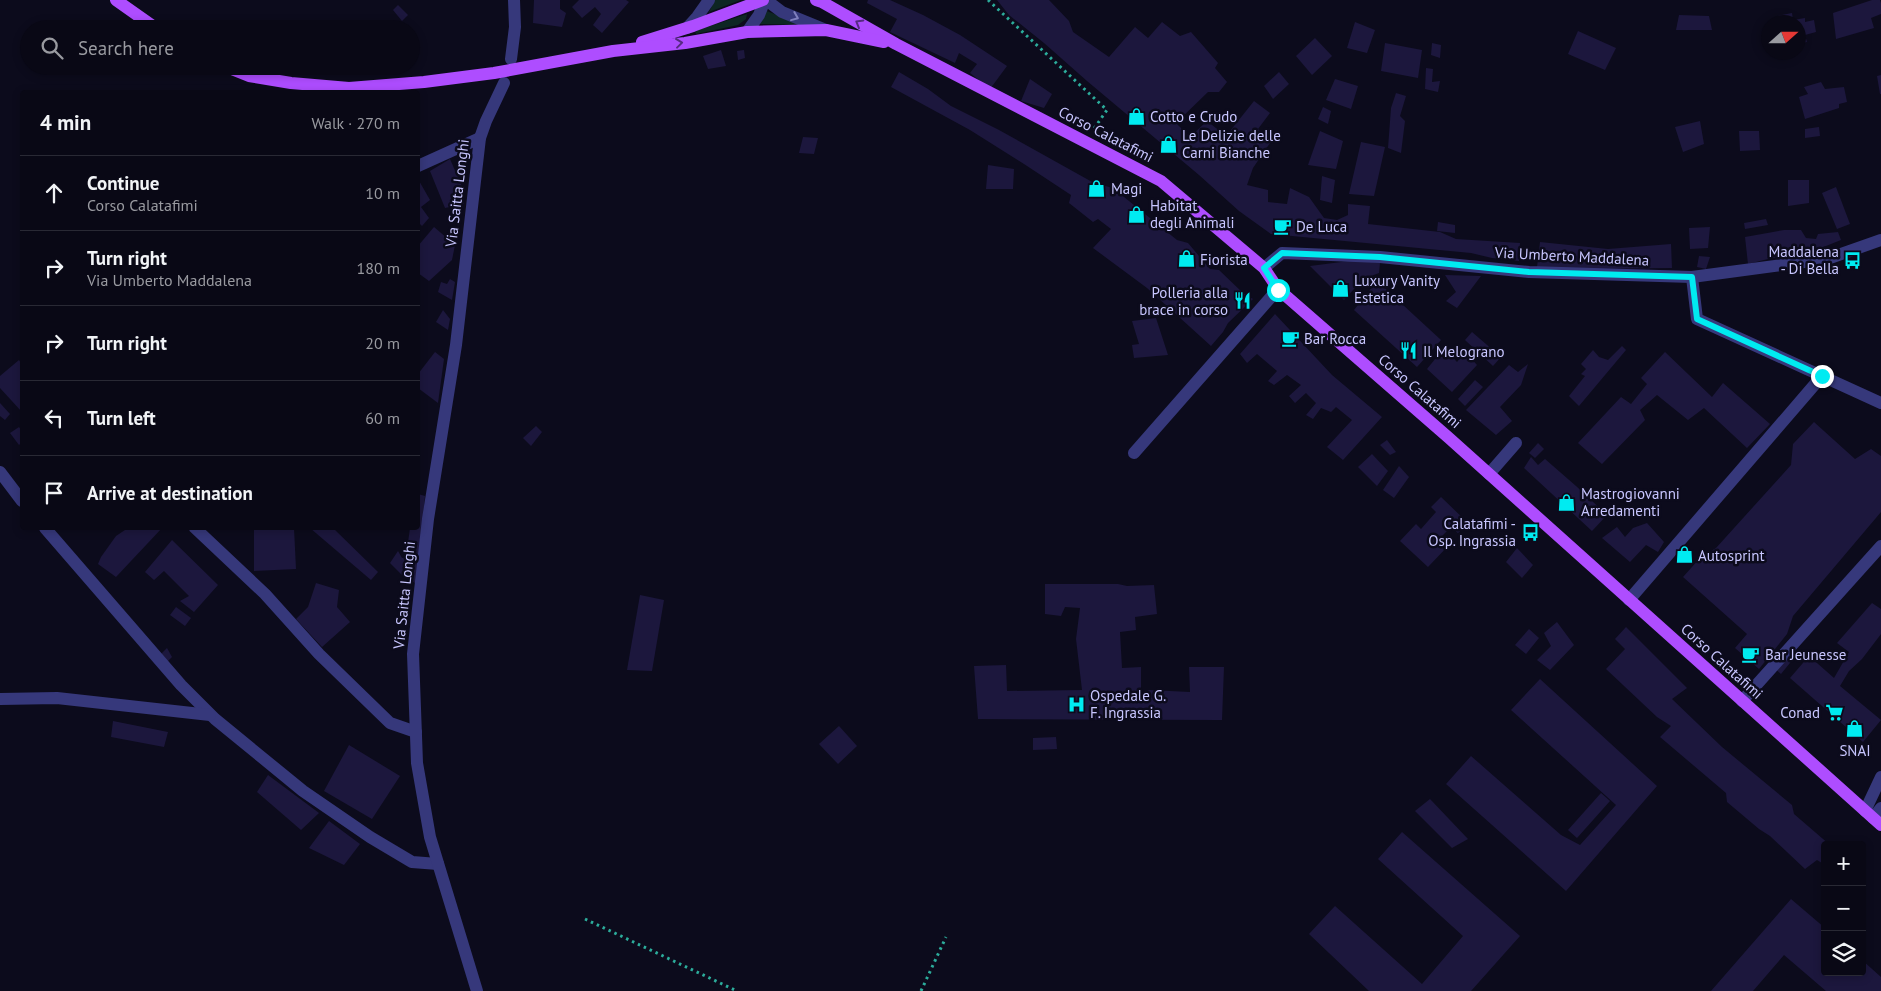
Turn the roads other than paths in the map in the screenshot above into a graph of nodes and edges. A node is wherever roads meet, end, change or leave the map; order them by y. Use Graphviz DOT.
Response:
graph roads {
  1 [pos="116,0"];
  2 [pos="514,0"];
  3 [pos="709,0"];
  4 [pos="765,0"];
  5 [pos="819,1"];
  6 [pos="144,20"];
  7 [pos="687,28"];
  8 [pos="826,30"];
  9 [pos="747,32"];
  10 [pos="896,44"];
  11 [pos="613,51"];
  12 [pos="511,59"];
  13 [pos="246,75"];
  14 [pos="504,83"];
  15 [pos="480,138"];
  16 [pos="420,165"];
  17 [pos="1881,240"];
  18 [pos="1264,268"];
  19 [pos="1692,277"];
  20 [pos="1278,290"];
  21 [pos="1822,376"];
  22 [pos="1881,403"];
  23 [pos="1516,443"];
  24 [pos="1134,453"];
  25 [pos="0,472"];
  26 [pos="1489,474"];
  27 [pos="20,498"];
  28 [pos="47,530"];
  29 [pos="197,530"];
  30 [pos="1881,546"];
  31 [pos="1629,600"];
  32 [pos="0,699"];
  33 [pos="1742,701"];
  34 [pos="210,715"];
  35 [pos="416,732"];
  36 [pos="1881,777"];
  37 [pos="1875,816"];
  38 [pos="438,864"];
  39 [pos="477,991"];
  1 -- 6 [label="main road"];
  2 -- 12 [label="street"];
  3 -- 7 [label="street"];
  4 -- 7 [label="main road"];
  4 -- 8 [label="street, one-way"];
  4 -- 9 [label="street"];
  10 -- 5 [label="main road, one-way"];
  7 -- 11 [label="main road"];
  8 -- 9 [label="main road"];
  8 -- 10 [label="main road"];
  11 -- 9 [label="main road, one-way"];
  10 -- 18 [label="main road, Corso Calatafimi"];
  11 -- 13 [label="main road"];
  14 -- 15 [label="street, Via Saitta Longhi"];
  15 -- 16 [label="street"];
  15 -- 35 [label="street, Via Saitta Longhi"];
  17 -- 19 [label="street, Via Umberto Maddalena"];
  18 -- 19 [label="street, Via Umberto Maddalena"];
  18 -- 20 [label="main road, Corso Calatafimi"];
  19 -- 21 [label="street"];
  20 -- 24 [label="street"];
  20 -- 26 [label="main road, Corso Calatafimi"];
  21 -- 22 [label="street"];
  21 -- 31 [label="street"];
  23 -- 26 [label="street"];
  25 -- 27 [label="street"];
  26 -- 31 [label="main road, Corso Calatafimi"];
  28 -- 34 [label="street"];
  29 -- 35 [label="street"];
  30 -- 33 [label="street"];
  31 -- 33 [label="main road, Corso Calatafimi"];
  32 -- 34 [label="street"];
  33 -- 37 [label="main road, Corso Calatafimi"];
  34 -- 38 [label="street"];
  35 -- 38 [label="street, Via Saitta Longhi"];
  36 -- 37 [label="street"];
  38 -- 39 [label="street, Via Saitta Longhi"];
}
